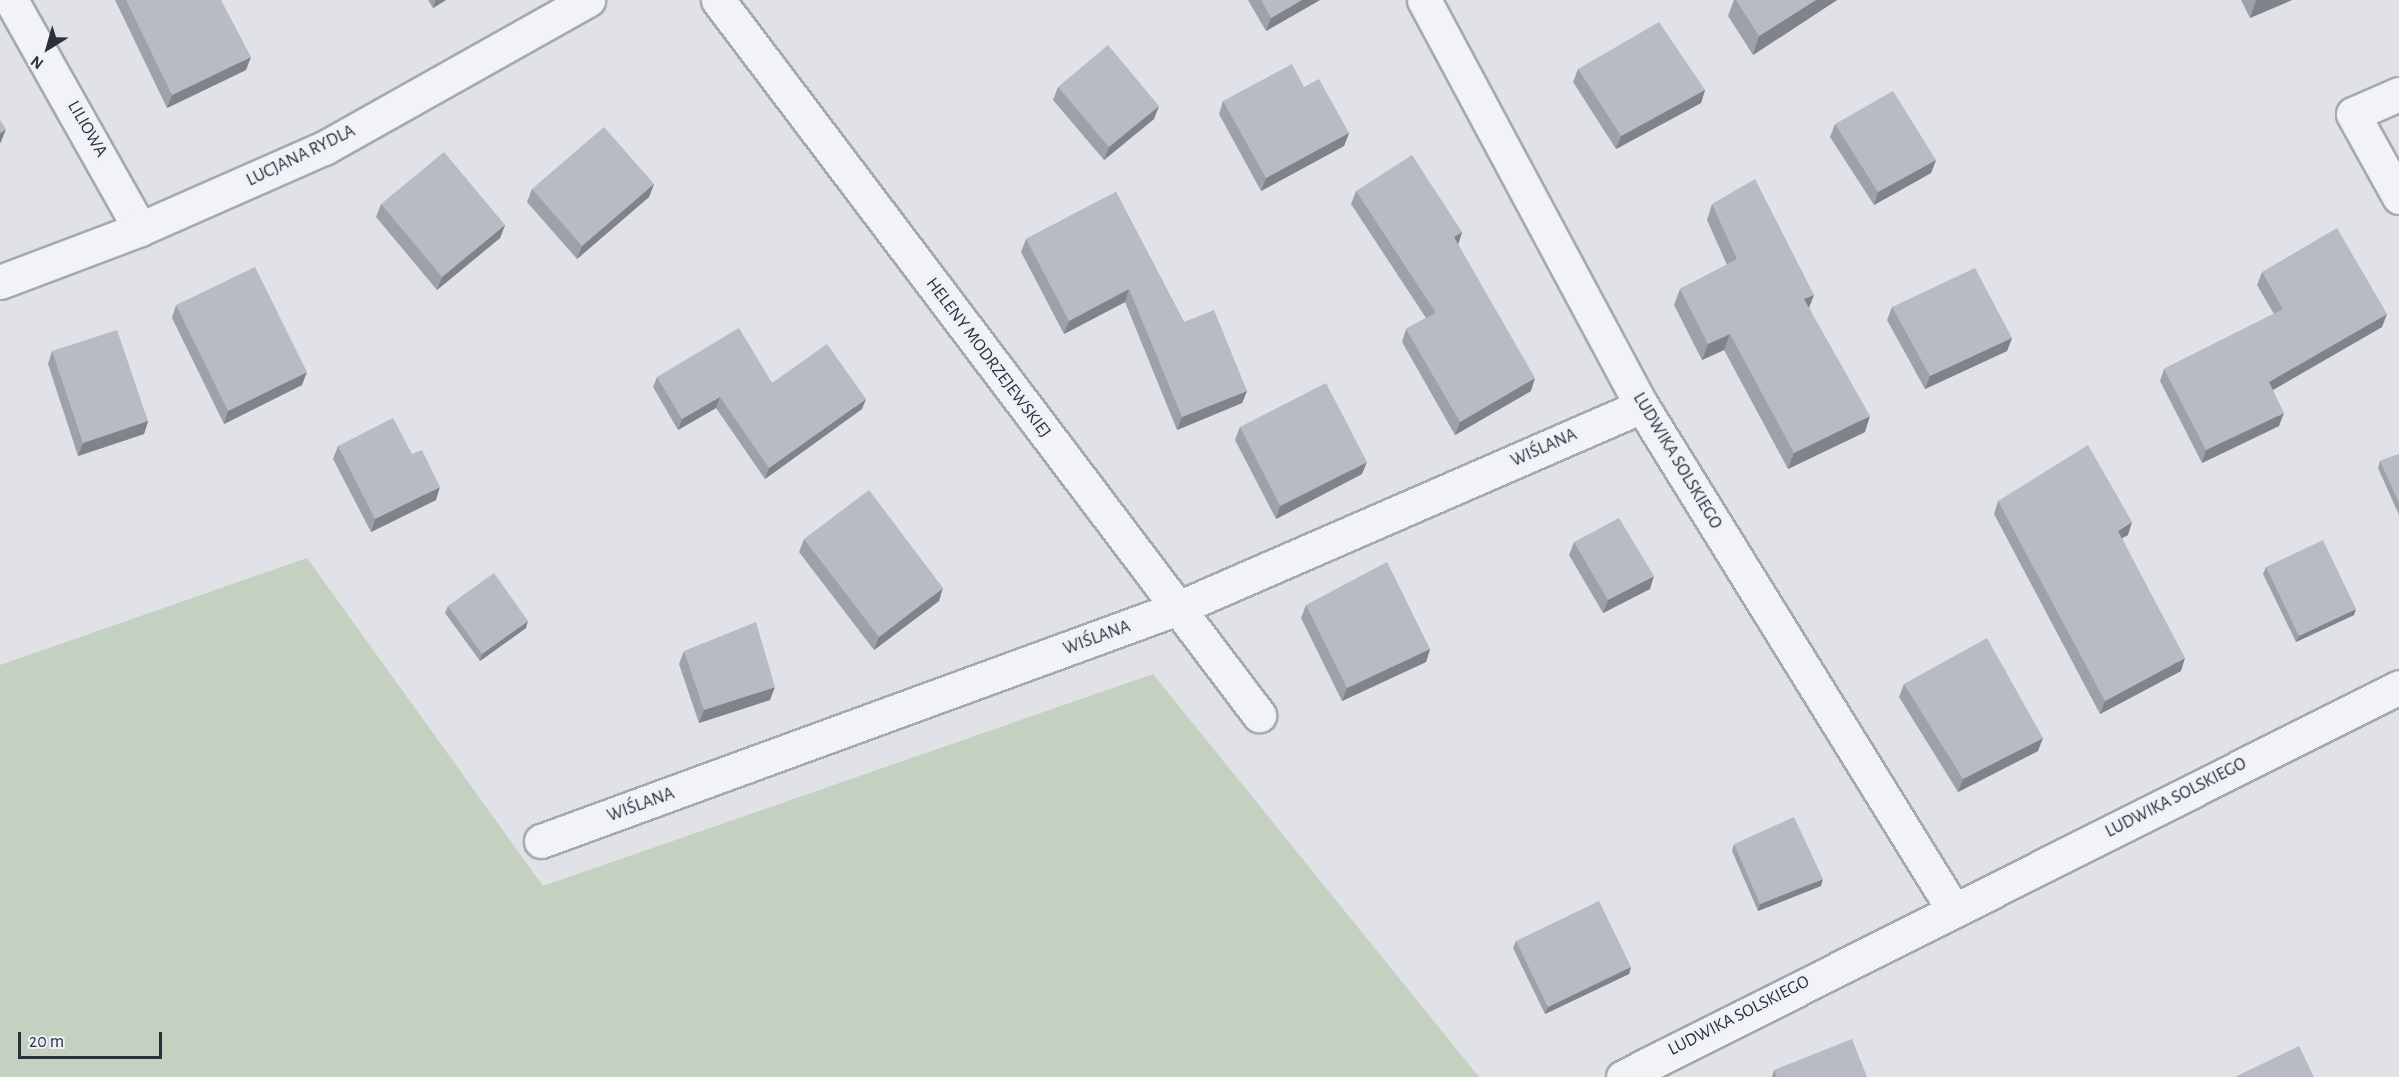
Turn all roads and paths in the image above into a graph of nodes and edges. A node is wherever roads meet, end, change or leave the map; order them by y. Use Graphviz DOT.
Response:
graph roads {
  1 [pos="11,0"];
  2 [pos="588,0"];
  3 [pos="718,0"];
  4 [pos="1424,0"];
  5 [pos="2399,94"];
  6 [pos="2399,197"];
  7 [pos="140,229"];
  8 [pos="0,282"];
  9 [pos="1642,406"];
  10 [pos="1178,608"];
  11 [pos="2399,687"];
  12 [pos="1258,716"];
  13 [pos="541,842"];
  14 [pos="1953,909"];
  15 [pos="1623,1077"];
  1 -- 7 [label="street, LILIOWA"];
  2 -- 7 [label="street, LUCJANA RYDLA"];
  3 -- 10 [label="street, HELENY MODRZEJEWSKIEJ"];
  4 -- 9 [label="street, LUDWIKA SOLSKIEGO"];
  5 -- 6 [label="street"];
  7 -- 8 [label="street, LUCJANA RYDLA"];
  9 -- 10 [label="street, WIŚLANA"];
  9 -- 14 [label="street, LUDWIKA SOLSKIEGO"];
  10 -- 12 [label="street, HELENY MODRZEJEWSKIEJ"];
  10 -- 13 [label="street, WIŚLANA"];
  11 -- 14 [label="street, LUDWIKA SOLSKIEGO"];
  14 -- 15 [label="street, LUDWIKA SOLSKIEGO"];
}
